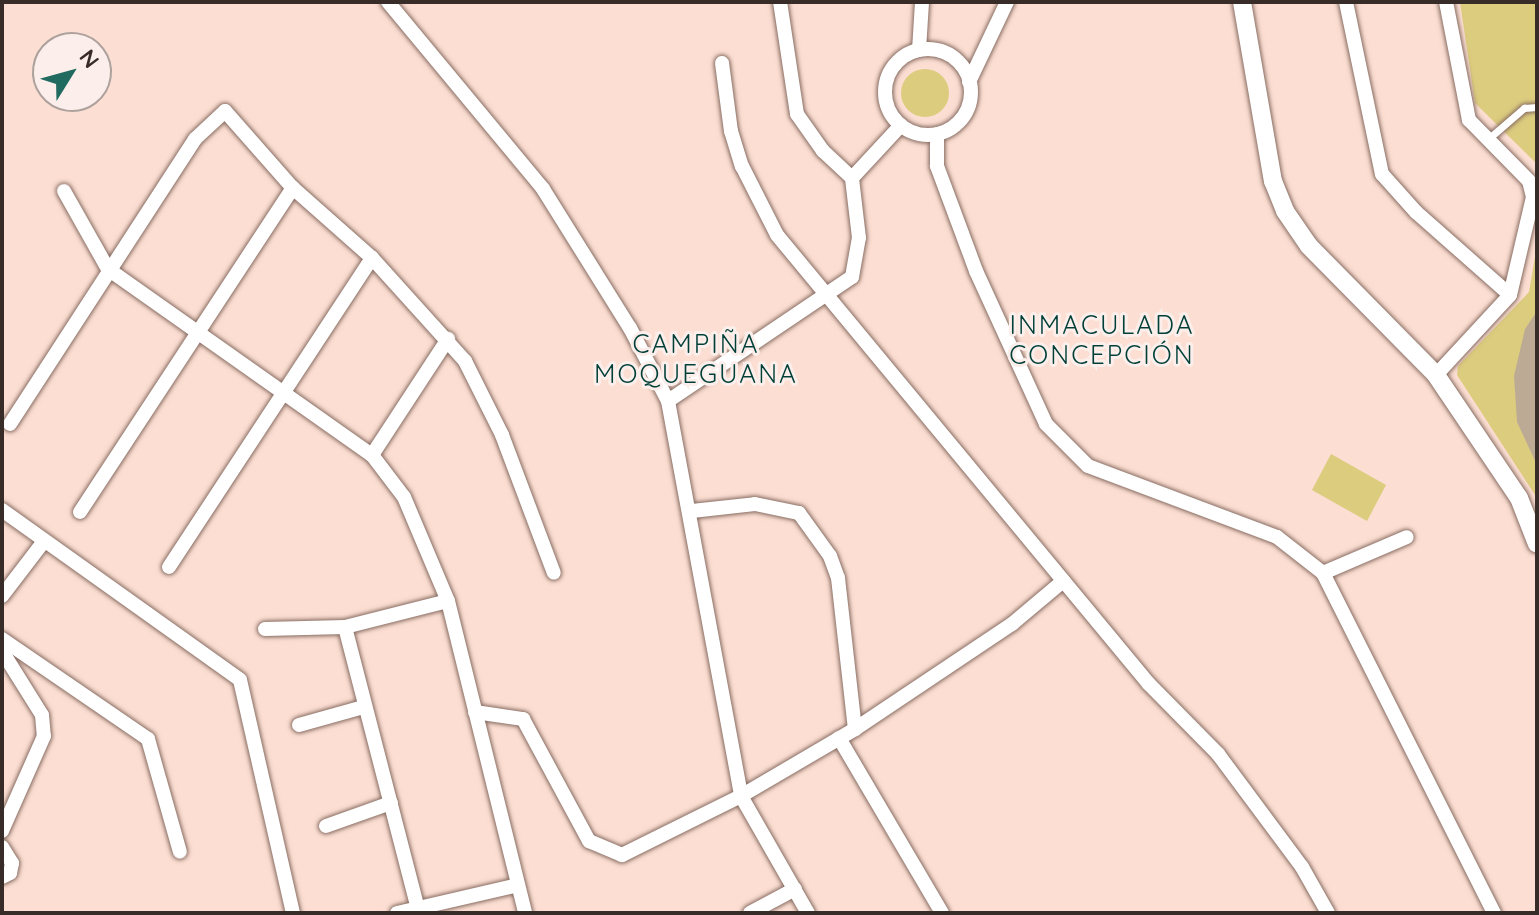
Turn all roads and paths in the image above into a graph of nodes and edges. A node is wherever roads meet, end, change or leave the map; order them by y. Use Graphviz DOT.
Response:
graph roads {
  1 [pos="388,2"];
  2 [pos="780,2"];
  3 [pos="922,2"];
  4 [pos="1007,2"];
  5 [pos="1242,2"];
  6 [pos="1346,2"];
  7 [pos="1446,2"];
  8 [pos="919,50"];
  9 [pos="722,63"];
  10 [pos="969,82"];
  11 [pos="1537,107"];
  12 [pos="901,125"];
  13 [pos="937,134"];
  14 [pos="1488,139"];
  15 [pos="852,178"];
  16 [pos="293,188"];
  17 [pos="64,191"];
  18 [pos="372,258"];
  19 [pos="108,269"];
  20 [pos="1510,295"];
  21 [pos="826,297"];
  22 [pos="193,334"];
  23 [pos="448,339"];
  24 [pos="1436,375"];
  25 [pos="283,393"];
  26 [pos="668,401"];
  27 [pos="10,424"];
  28 [pos="372,455"];
  29 [pos="2,510"];
  30 [pos="692,511"];
  31 [pos="80,512"];
  32 [pos="1407,537"];
  33 [pos="44,541"];
  34 [pos="1537,544"];
  35 [pos="169,567"];
  36 [pos="554,573"];
  37 [pos="1323,573"];
  38 [pos="1063,581"];
  39 [pos="2,596"];
  40 [pos="448,601"];
  41 [pos="345,627"];
  42 [pos="265,629"];
  43 [pos="2,639"];
  44 [pos="2,651"];
  45 [pos="363,707"];
  46 [pos="475,712"];
  47 [pos="299,725"];
  48 [pos="855,729"];
  49 [pos="839,738"];
  50 [pos="741,796"];
  51 [pos="391,803"];
  52 [pos="326,826"];
  53 [pos="2,831"];
  54 [pos="2,847"];
  55 [pos="180,852"];
  56 [pos="2,877"];
  57 [pos="518,885"];
  58 [pos="795,889"];
  59 [pos="419,910"];
  60 [pos="293,913"];
  61 [pos="397,913"];
  62 [pos="525,913"];
  63 [pos="750,913"];
  64 [pos="808,913"];
  65 [pos="942,913"];
  66 [pos="1328,913"];
  67 [pos="1494,913"];
  1 -- 26 [label="street"];
  2 -- 15 [label="street"];
  3 -- 8 [label="street"];
  4 -- 10 [label="street"];
  5 -- 24 [label="street"];
  6 -- 20 [label="street"];
  7 -- 14 [label="street"];
  8 -- 10 [label="street"];
  8 -- 12 [label="street"];
  9 -- 21 [label="street"];
  10 -- 13 [label="street"];
  11 -- 14 [label="lane"];
  12 -- 13 [label="street"];
  12 -- 15 [label="street"];
  13 -- 37 [label="street"];
  14 -- 20 [label="street"];
  15 -- 21 [label="street"];
  16 -- 18 [label="street"];
  16 -- 19 [label="street"];
  16 -- 22 [label="street"];
  17 -- 19 [label="street"];
  18 -- 23 [label="street"];
  18 -- 25 [label="street"];
  19 -- 22 [label="street"];
  19 -- 27 [label="street"];
  20 -- 24 [label="street"];
  21 -- 26 [label="street"];
  21 -- 38 [label="street"];
  22 -- 25 [label="street"];
  22 -- 31 [label="street"];
  23 -- 28 [label="street"];
  23 -- 36 [label="street"];
  24 -- 34 [label="street"];
  25 -- 28 [label="street"];
  25 -- 35 [label="street"];
  26 -- 30 [label="street"];
  28 -- 40 [label="street"];
  29 -- 33 [label="street"];
  30 -- 48 [label="street"];
  30 -- 50 [label="street"];
  32 -- 37 [label="street"];
  33 -- 39 [label="street"];
  33 -- 60 [label="street"];
  37 -- 67 [label="street"];
  38 -- 48 [label="street"];
  38 -- 66 [label="street"];
  40 -- 41 [label="street"];
  40 -- 46 [label="street"];
  41 -- 42 [label="street"];
  41 -- 45 [label="street"];
  43 -- 55 [label="street"];
  44 -- 53 [label="street"];
  45 -- 47 [label="street"];
  45 -- 51 [label="street"];
  46 -- 50 [label="street"];
  46 -- 57 [label="street"];
  48 -- 49 [label="street"];
  49 -- 50 [label="street"];
  49 -- 65 [label="street"];
  50 -- 58 [label="street"];
  51 -- 52 [label="street"];
  51 -- 59 [label="street"];
  54 -- 56 [label="street"];
  57 -- 59 [label="street"];
  57 -- 62 [label="street"];
  58 -- 63 [label="street"];
  58 -- 64 [label="street"];
  59 -- 61 [label="street"];
}
